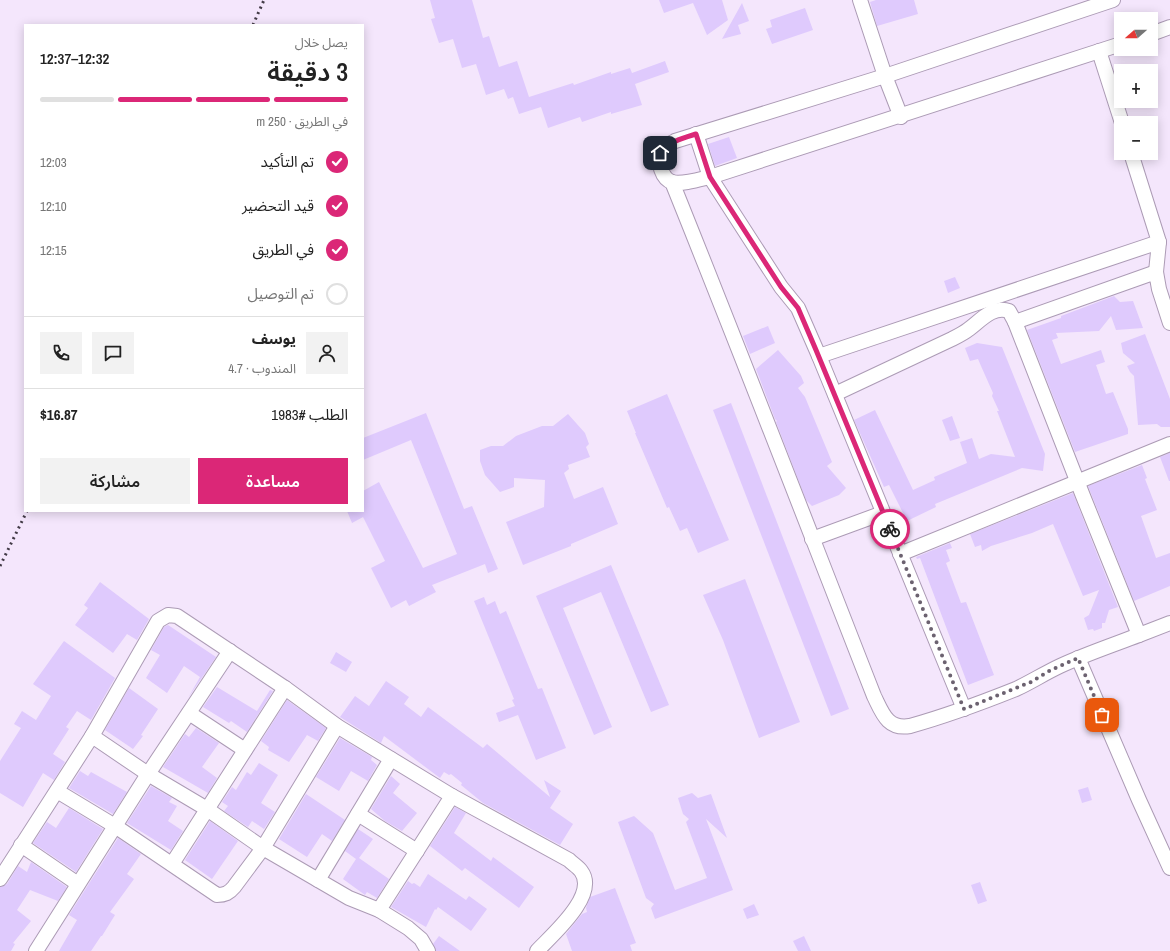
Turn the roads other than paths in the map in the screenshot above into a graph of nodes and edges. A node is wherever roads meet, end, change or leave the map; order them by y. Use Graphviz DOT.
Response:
graph roads {
  1 [pos="860,0"];
  2 [pos="1113,0"];
  3 [pos="1090,4"];
  4 [pos="1170,27"];
  5 [pos="1158,31"];
  6 [pos="1114,46"];
  7 [pos="1100,51"];
  8 [pos="885,76"];
  9 [pos="1120,116"];
  10 [pos="901,117"];
  11 [pos="696,134"];
  12 [pos="1133,160"];
  13 [pos="710,177"];
  14 [pos="672,182"];
  15 [pos="1162,245"];
  16 [pos="1156,272"];
  17 [pos="1015,322"];
  18 [pos="1170,323"];
  19 [pos="819,356"];
  20 [pos="835,394"];
  21 [pos="1170,444"];
  22 [pos="1078,482"];
  23 [pos="883,513"];
  24 [pos="812,539"];
  25 [pos="900,554"];
  26 [pos="1170,623"];
  27 [pos="1139,635"];
  28 [pos="230,651"];
  29 [pos="1078,658"];
  30 [pos="285,688"];
  31 [pos="964,709"];
  32 [pos="189,713"];
  33 [pos="338,726"];
  34 [pos="92,736"];
  35 [pos="245,750"];
  36 [pos="391,759"];
  37 [pos="148,774"];
  38 [pos="57,791"];
  39 [pos="452,796"];
  40 [pos="207,809"];
  41 [pos="358,814"];
  42 [pos="115,826"];
  43 [pos="21,845"];
  44 [pos="263,848"];
  45 [pos="417,851"];
  46 [pos="172,864"];
  47 [pos="1170,868"];
  48 [pos="0,879"];
  49 [pos="318,880"];
  50 [pos="78,884"];
  51 [pos="379,910"];
  52 [pos="36,951"];
  53 [pos="428,951"];
  54 [pos="537,951"];
  1 -- 8 [label="street"];
  2 -- 3 [label="street"];
  3 -- 8 [label="street"];
  4 -- 5 [label="street"];
  6 -- 7 [label="street"];
  7 -- 9 [label="street"];
  7 -- 10 [label="street"];
  8 -- 10 [label="street"];
  8 -- 11 [label="street"];
  10 -- 13 [label="street"];
  11 -- 13 [label="street"];
  11 -- 14 [label="street"];
  12 -- 15 [label="street"];
  13 -- 14 [label="street"];
  13 -- 19 [label="street"];
  14 -- 24 [label="street"];
  15 -- 16 [label="street"];
  15 -- 19 [label="street"];
  16 -- 17 [label="street"];
  16 -- 18 [label="street"];
  17 -- 20 [label="street"];
  17 -- 22 [label="street"];
  19 -- 20 [label="street"];
  20 -- 23 [label="street"];
  21 -- 22 [label="street"];
  22 -- 25 [label="street"];
  22 -- 27 [label="street"];
  23 -- 24 [label="street"];
  23 -- 25 [label="street"];
  24 -- 31 [label="street"];
  25 -- 31 [label="street"];
  26 -- 27 [label="street"];
  27 -- 29 [label="street"];
  28 -- 30 [label="street"];
  28 -- 32 [label="street"];
  28 -- 34 [label="street"];
  29 -- 31 [label="street"];
  29 -- 47 [label="street"];
  30 -- 33 [label="street"];
  30 -- 35 [label="street"];
  32 -- 35 [label="street"];
  32 -- 37 [label="street"];
  33 -- 36 [label="street"];
  33 -- 44 [label="street"];
  34 -- 37 [label="street"];
  34 -- 38 [label="street"];
  35 -- 40 [label="street"];
  36 -- 39 [label="street"];
  36 -- 41 [label="street"];
  37 -- 40 [label="street"];
  37 -- 42 [label="street"];
  38 -- 42 [label="street"];
  38 -- 43 [label="street"];
  39 -- 45 [label="street"];
  39 -- 54 [label="street"];
  40 -- 44 [label="street"];
  40 -- 46 [label="street"];
  41 -- 45 [label="street"];
  41 -- 49 [label="street"];
  42 -- 46 [label="street"];
  42 -- 50 [label="street"];
  43 -- 48 [label="street"];
  43 -- 50 [label="street"];
  44 -- 46 [label="street"];
  44 -- 49 [label="street"];
  45 -- 51 [label="street"];
  49 -- 51 [label="street"];
  50 -- 52 [label="street"];
  51 -- 53 [label="street"];
}
